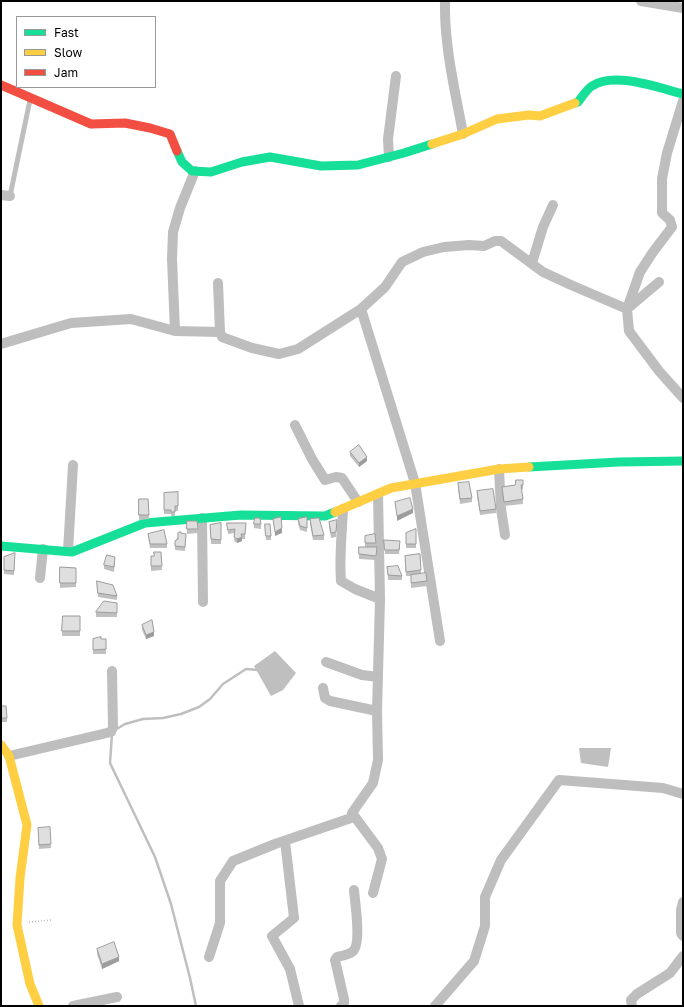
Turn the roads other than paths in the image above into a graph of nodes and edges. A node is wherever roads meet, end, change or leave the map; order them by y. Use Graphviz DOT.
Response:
graph roads {
  1 [pos="445,1"];
  2 [pos="641,1"];
  3 [pos="683,8"];
  4 [pos="396,76"];
  5 [pos="1,85"];
  6 [pos="683,94"];
  7 [pos="30,99"];
  8 [pos="683,100"];
  9 [pos="463,134"];
  10 [pos="389,157"];
  11 [pos="195,171"];
  12 [pos="5,196"];
  13 [pos="554,205"];
  14 [pos="532,263"];
  15 [pos="659,282"];
  16 [pos="218,283"];
  17 [pos="361,309"];
  18 [pos="627,310"];
  19 [pos="175,331"];
  20 [pos="220,332"];
  21 [pos="1,344"];
  22 [pos="683,398"];
  23 [pos="295,425"];
  24 [pos="683,461"];
  25 [pos="73,465"];
  26 [pos="498,469"];
  27 [pos="415,483"];
  28 [pos="378,494"];
  29 [pos="358,502"];
  30 [pos="343,509"];
  31 [pos="202,518"];
  32 [pos="506,535"];
  33 [pos="1,546"];
  34 [pos="43,549"];
  35 [pos="68,551"];
  36 [pos="40,578"];
  37 [pos="380,599"];
  38 [pos="203,602"];
  39 [pos="440,641"];
  40 [pos="326,662"];
  41 [pos="112,671"];
  42 [pos="378,677"];
  43 [pos="323,688"];
  44 [pos="377,711"];
  45 [pos="1,745"];
  46 [pos="9,756"];
  47 [pos="683,794"];
  48 [pos="354,817"];
  49 [pos="285,841"];
  50 [pos="354,890"];
  51 [pos="373,893"];
  52 [pos="683,902"];
  53 [pos="683,936"];
  54 [pos="683,956"];
  55 [pos="209,957"];
  56 [pos="118,997"];
  57 [pos="39,1006"];
  58 [pos="73,1006"];
  59 [pos="299,1006"];
  60 [pos="341,1006"];
  61 [pos="435,1006"];
  62 [pos="632,1006"];
  1 -- 9 [label="street"];
  2 -- 3 [label="street"];
  4 -- 10 [label="street"];
  5 -- 7 [label="street"];
  6 -- 9 [label="street"];
  7 -- 11 [label="street"];
  7 -- 12 [label="lane"];
  8 -- 18 [label="street"];
  9 -- 10 [label="street"];
  10 -- 11 [label="street"];
  11 -- 19 [label="street"];
  13 -- 14 [label="street"];
  14 -- 17 [label="street"];
  14 -- 18 [label="street"];
  15 -- 18 [label="street"];
  16 -- 20 [label="street"];
  17 -- 20 [label="street"];
  17 -- 27 [label="street"];
  18 -- 22 [label="street"];
  19 -- 20 [label="street"];
  19 -- 21 [label="street"];
  23 -- 29 [label="street"];
  24 -- 26 [label="street"];
  25 -- 35 [label="street"];
  26 -- 27 [label="street"];
  26 -- 32 [label="street"];
  27 -- 28 [label="street"];
  27 -- 39 [label="street"];
  28 -- 29 [label="street"];
  28 -- 37 [label="street"];
  29 -- 30 [label="street"];
  30 -- 31 [label="street"];
  30 -- 37 [label="street"];
  31 -- 35 [label="street"];
  31 -- 38 [label="street"];
  33 -- 34 [label="street"];
  34 -- 35 [label="street"];
  34 -- 36 [label="street"];
  37 -- 42 [label="street"];
  40 -- 42 [label="street"];
  41 -- 46 [label="street"];
  42 -- 44 [label="street"];
  43 -- 44 [label="street"];
  44 -- 48 [label="street"];
  45 -- 46 [label="street"];
  46 -- 57 [label="street"];
  47 -- 61 [label="street"];
  48 -- 49 [label="street"];
  48 -- 51 [label="street"];
  49 -- 55 [label="street"];
  49 -- 59 [label="street"];
  50 -- 60 [label="street"];
  52 -- 53 [label="street"];
  54 -- 62 [label="street"];
  56 -- 58 [label="street"];
}
